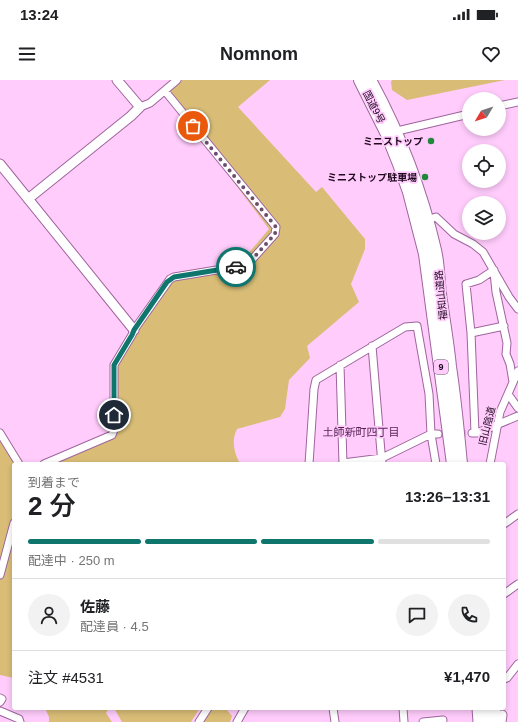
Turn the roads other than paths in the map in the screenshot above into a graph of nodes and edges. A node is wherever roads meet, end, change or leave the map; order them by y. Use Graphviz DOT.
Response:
graph roads {
  1 [pos="117,80"];
  2 [pos="177,80"];
  3 [pos="360,80"];
  4 [pos="370,80"];
  5 [pos="165,91"];
  6 [pos="518,102"];
  7 [pos="506,105"];
  8 [pos="140,107"];
  9 [pos="462,116"];
  10 [pos="392,133"];
  11 [pos="0,164"];
  12 [pos="28,199"];
  13 [pos="427,220"];
  14 [pos="494,270"];
  15 [pos="433,271"];
  16 [pos="518,309"];
  17 [pos="504,326"];
  18 [pos="134,330"];
  19 [pos="471,333"];
  20 [pos="372,346"];
  21 [pos="340,365"];
  22 [pos="518,371"];
  23 [pos="513,382"];
  24 [pos="508,394"];
  25 [pos="518,408"];
  26 [pos="518,416"];
  27 [pos="497,424"];
  28 [pos="0,433"];
  29 [pos="435,434"];
  30 [pos="382,461"];
  31 [pos="18,462"];
  32 [pos="49,462"];
  33 [pos="309,462"];
  34 [pos="343,462"];
  35 [pos="362,462"];
  36 [pos="436,462"];
  37 [pos="447,462"];
  38 [pos="453,462"];
  39 [pos="461,462"];
  40 [pos="466,462"];
  41 [pos="490,462"];
  42 [pos="518,514"];
  43 [pos="506,523"];
  44 [pos="12,530"];
  45 [pos="0,575"];
  46 [pos="518,584"];
  47 [pos="506,593"];
  48 [pos="518,664"];
  49 [pos="506,679"];
  50 [pos="0,698"];
  51 [pos="0,702"];
  52 [pos="207,710"];
  53 [pos="245,710"];
  54 [pos="333,710"];
  55 [pos="403,710"];
  56 [pos="477,710"];
  57 [pos="485,710"];
  58 [pos="0,711"];
  59 [pos="443,720"];
  60 [pos="20,722"];
  61 [pos="199,722"];
  62 [pos="237,722"];
  63 [pos="335,722"];
  64 [pos="404,722"];
  65 [pos="423,722"];
  66 [pos="478,722"];
  67 [pos="487,722"];
  1 -- 8 [label="street"];
  2 -- 5 [label="street"];
  3 -- 10 [label="highway, 国道9号 / 9"];
  4 -- 10 [label="highway, 国道9号 / 9"];
  5 -- 8 [label="street"];
  5 -- 18 [label="street"];
  6 -- 7 [label="street"];
  8 -- 12 [label="street"];
  9 -- 10 [label="street"];
  10 -- 13 [label="highway, 福知山道路 / 9"];
  10 -- 15 [label="highway, 福知山道路 / 9"];
  11 -- 12 [label="street"];
  12 -- 18 [label="street"];
  13 -- 14 [label="street"];
  13 -- 15 [label="highway, 福知山道路 / 9"];
  14 -- 16 [label="street"];
  14 -- 17 [label="street"];
  14 -- 19 [label="street"];
  15 -- 37 [label="highway, 9"];
  15 -- 38 [label="highway, 福知山道路 / 9"];
  15 -- 39 [label="highway, 福知山道路 / 9"];
  15 -- 40 [label="highway, 9"];
  17 -- 19 [label="street"];
  17 -- 23 [label="street"];
  18 -- 32 [label="street"];
  19 -- 27 [label="street"];
  20 -- 21 [label="street"];
  20 -- 29 [label="street"];
  20 -- 30 [label="street"];
  21 -- 33 [label="street"];
  21 -- 34 [label="street"];
  22 -- 23 [label="street, 旧山陰道"];
  23 -- 24 [label="street, 旧山陰道"];
  24 -- 25 [label="street"];
  24 -- 27 [label="street, 旧山陰道"];
  26 -- 27 [label="street"];
  27 -- 41 [label="street, 旧山陰道"];
  28 -- 31 [label="street"];
  29 -- 30 [label="street"];
  29 -- 36 [label="street"];
  30 -- 35 [label="street"];
  42 -- 43 [label="street"];
  44 -- 45 [label="street"];
  46 -- 47 [label="street"];
  48 -- 49 [label="street"];
  50 -- 51 [label="street"];
  52 -- 61 [label="street"];
  53 -- 62 [label="street"];
  54 -- 63 [label="street"];
  55 -- 64 [label="street"];
  56 -- 66 [label="street"];
  57 -- 67 [label="highway"];
  58 -- 60 [label="street"];
  59 -- 65 [label="street"];
}
